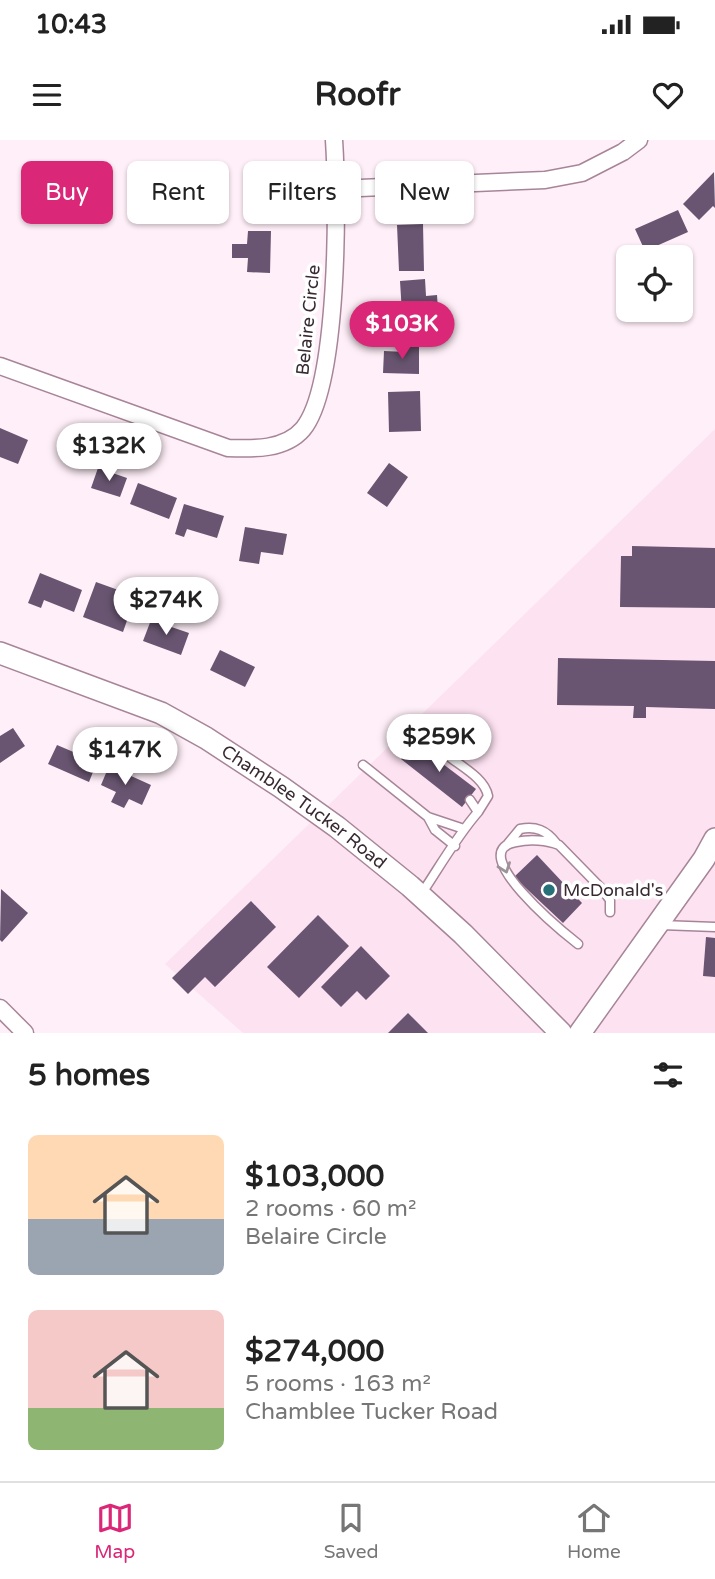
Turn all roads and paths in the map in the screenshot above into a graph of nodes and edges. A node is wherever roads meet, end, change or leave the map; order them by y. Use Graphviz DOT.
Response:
graph roads {
  1 [pos="334,140"];
  2 [pos="639,140"];
  3 [pos="335,161"];
  4 [pos="361,188"];
  5 [pos="335,224"];
  6 [pos="0,366"];
  7 [pos="0,653"];
  8 [pos="404,747"];
  9 [pos="363,765"];
  10 [pos="470,800"];
  11 [pos="478,812"];
  12 [pos="428,817"];
  13 [pos="464,829"];
  14 [pos="715,838"];
  15 [pos="558,845"];
  16 [pos="454,846"];
  17 [pos="506,846"];
  18 [pos="420,895"];
  19 [pos="610,912"];
  20 [pos="658,925"];
  21 [pos="715,927"];
  22 [pos="578,944"];
  23 [pos="0,1007"];
  24 [pos="25,1033"];
  25 [pos="561,1033"];
  26 [pos="580,1033"];
  1 -- 3 [label="street, Belaire Circle"];
  2 -- 4 [label="street"];
  5 -- 6 [label="street, Belaire Circle"];
  7 -- 18 [label="main road, Chamblee Tucker Road"];
  8 -- 11 [label="lane"];
  9 -- 12 [label="lane"];
  10 -- 11 [label="lane"];
  11 -- 13 [label="lane"];
  12 -- 13 [label="lane"];
  12 -- 16 [label="lane"];
  13 -- 16 [label="lane"];
  14 -- 20 [label="main road"];
  15 -- 17 [label="lane"];
  15 -- 17 [label="lane"];
  15 -- 19 [label="lane"];
  16 -- 18 [label="lane"];
  17 -- 22 [label="lane, one-way"];
  18 -- 25 [label="main road, Chamblee Tucker Road"];
  20 -- 21 [label="lane"];
  20 -- 26 [label="main road"];
  23 -- 24 [label="street"];
}
